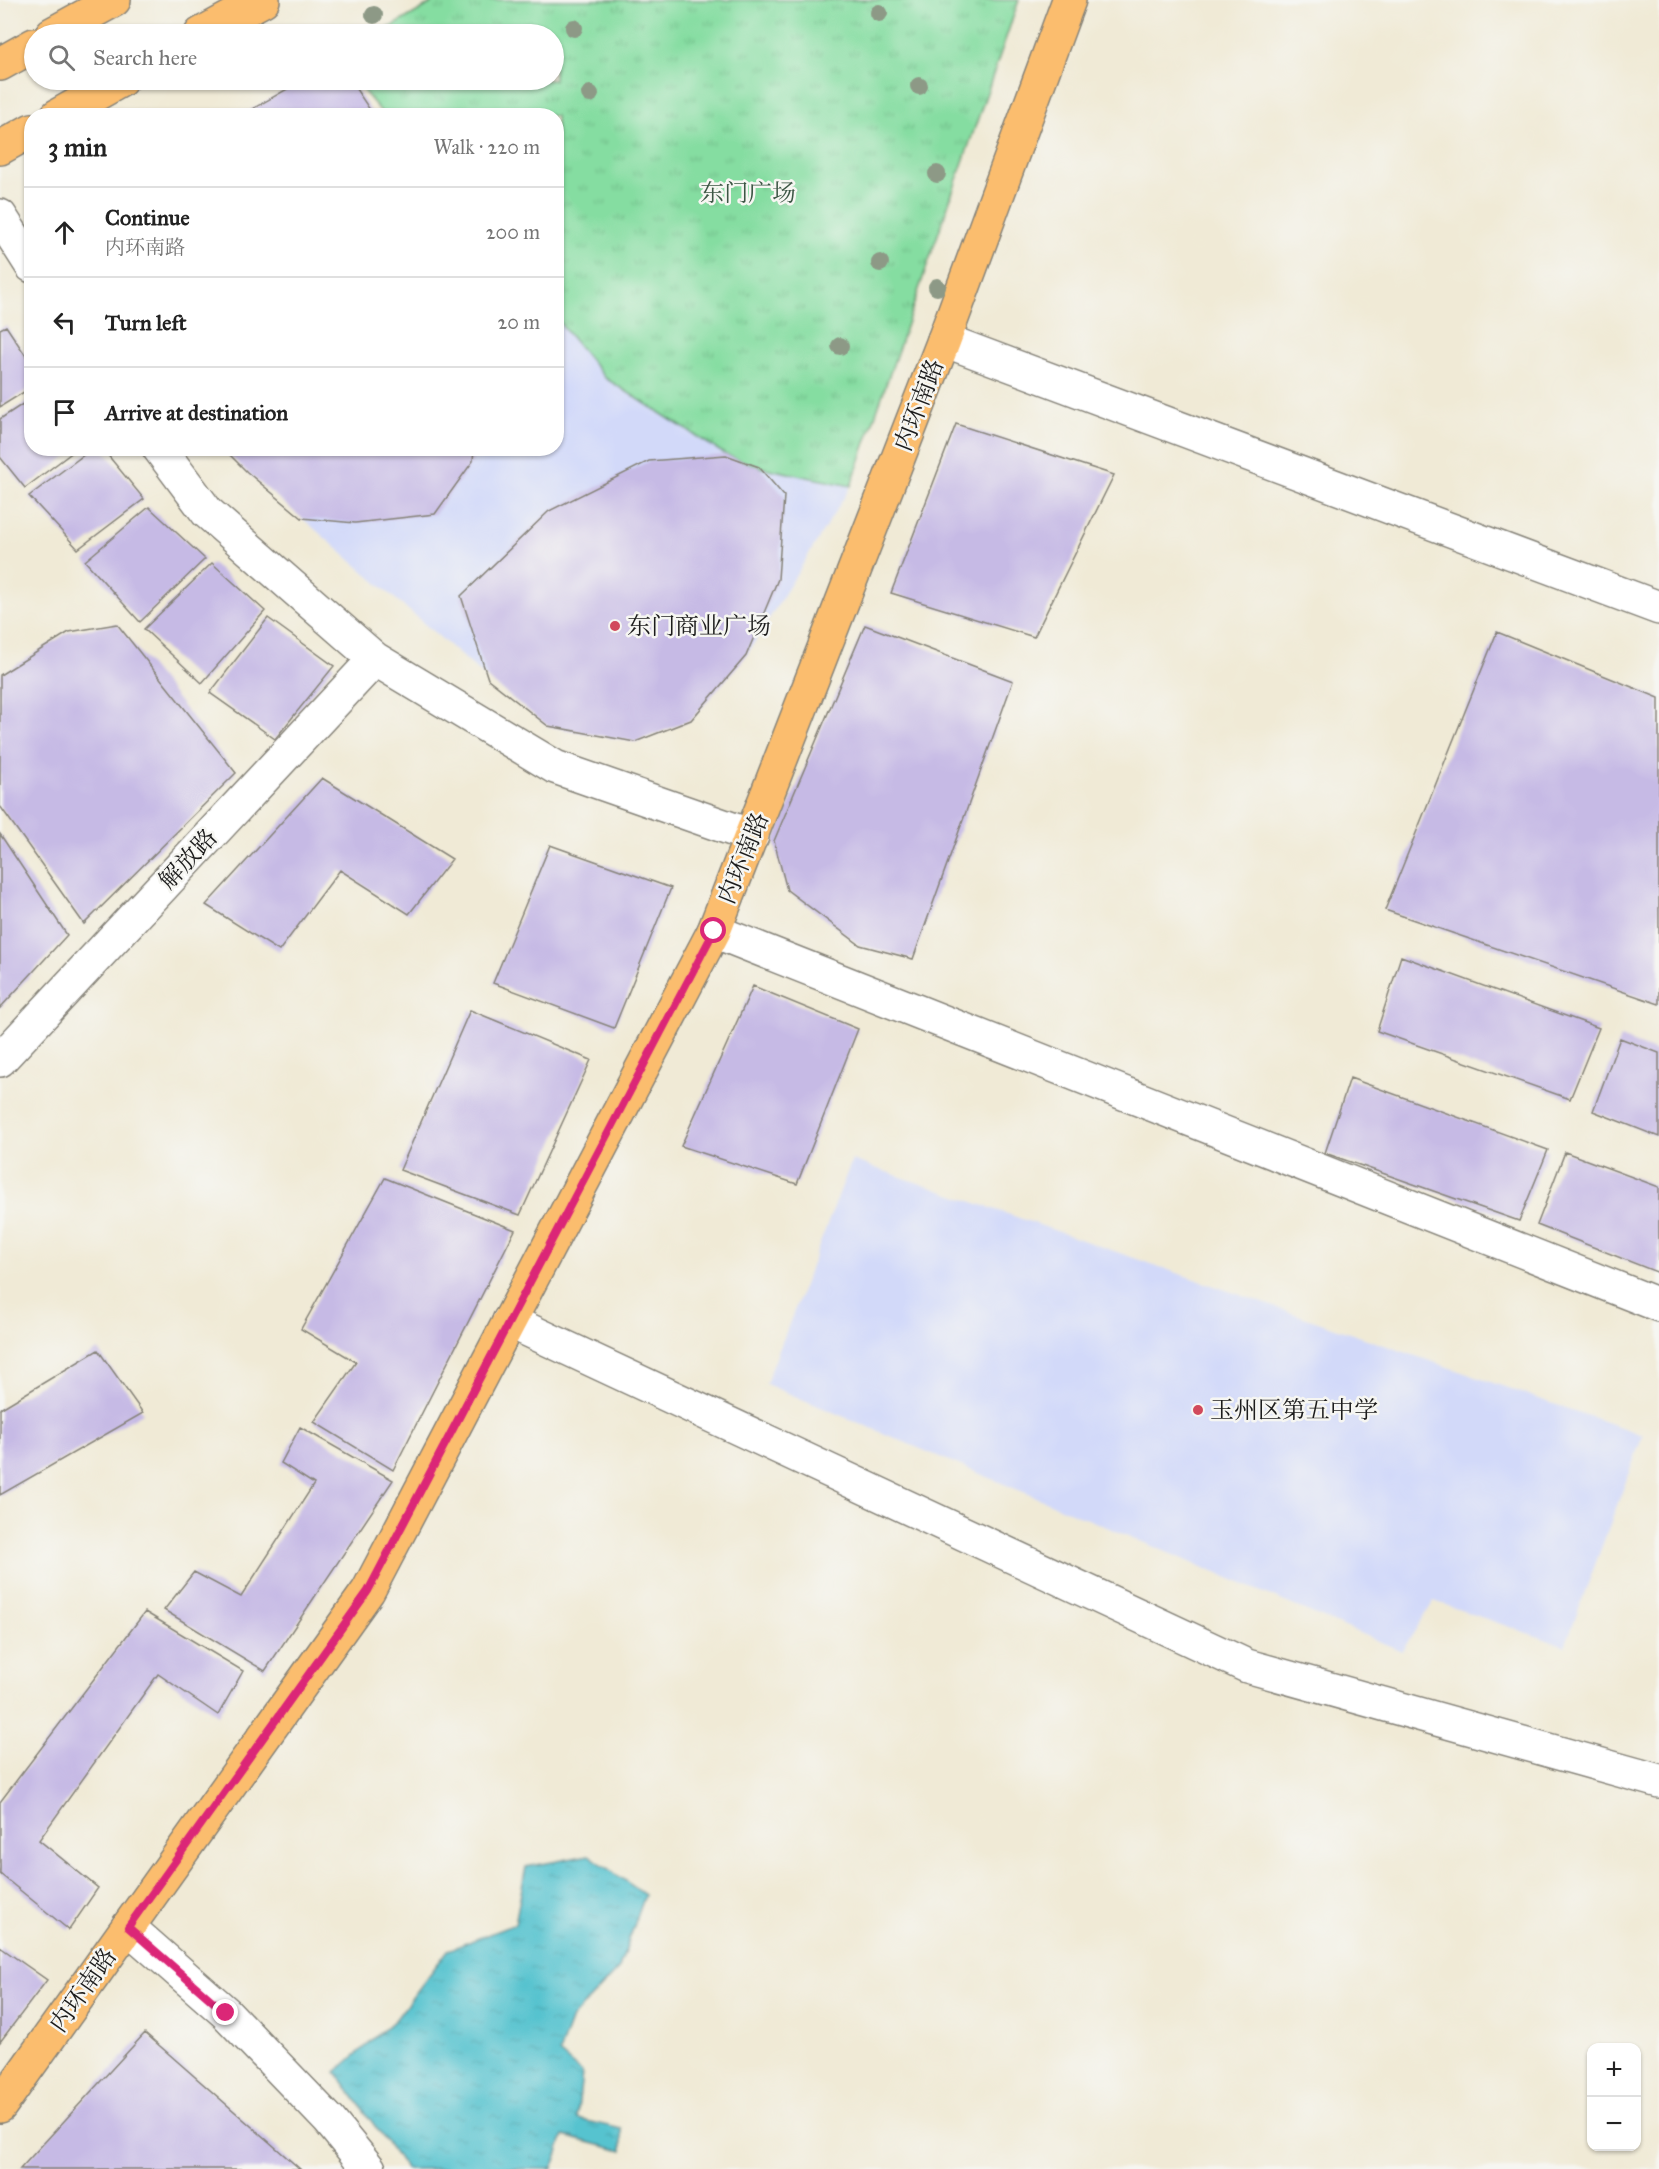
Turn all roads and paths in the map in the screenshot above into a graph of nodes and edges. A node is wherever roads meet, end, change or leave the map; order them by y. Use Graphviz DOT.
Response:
graph roads {
  1 [pos="114,0"];
  2 [pos="262,0"];
  3 [pos="1069,0"];
  4 [pos="70,24"];
  5 [pos="219,24"];
  6 [pos="24,51"];
  7 [pos="0,64"];
  8 [pos="103,90"];
  9 [pos="71,108"];
  10 [pos="24,134"];
  11 [pos="0,148"];
  12 [pos="0,216"];
  13 [pos="24,254"];
  14 [pos="944,340"];
  15 [pos="165,456"];
  16 [pos="1659,608"];
  17 [pos="375,659"];
  18 [pos="752,836"];
  19 [pos="714,931"];
  20 [pos="0,1060"];
  21 [pos="1659,1305"];
  22 [pos="509,1322"];
  23 [pos="1656,1789"];
  24 [pos="128,1927"];
  25 [pos="0,2106"];
  26 [pos="369,2169"];
  1 -- 4 [label="main road"];
  2 -- 5 [label="main road"];
  3 -- 14 [label="main road, 内环南路"];
  6 -- 7 [label="main road"];
  8 -- 9 [label="main road"];
  10 -- 11 [label="main road"];
  12 -- 13 [label="street"];
  14 -- 16 [label="street"];
  14 -- 18 [label="main road, 内环南路"];
  15 -- 17 [label="street"];
  17 -- 18 [label="street"];
  17 -- 20 [label="street, 解放路"];
  18 -- 19 [label="main road, 内环南路"];
  19 -- 21 [label="street"];
  19 -- 22 [label="main road, 内环南路"];
  22 -- 23 [label="street"];
  22 -- 24 [label="main road, 内环南路"];
  24 -- 25 [label="main road, 内环南路"];
  24 -- 26 [label="street"];
}
